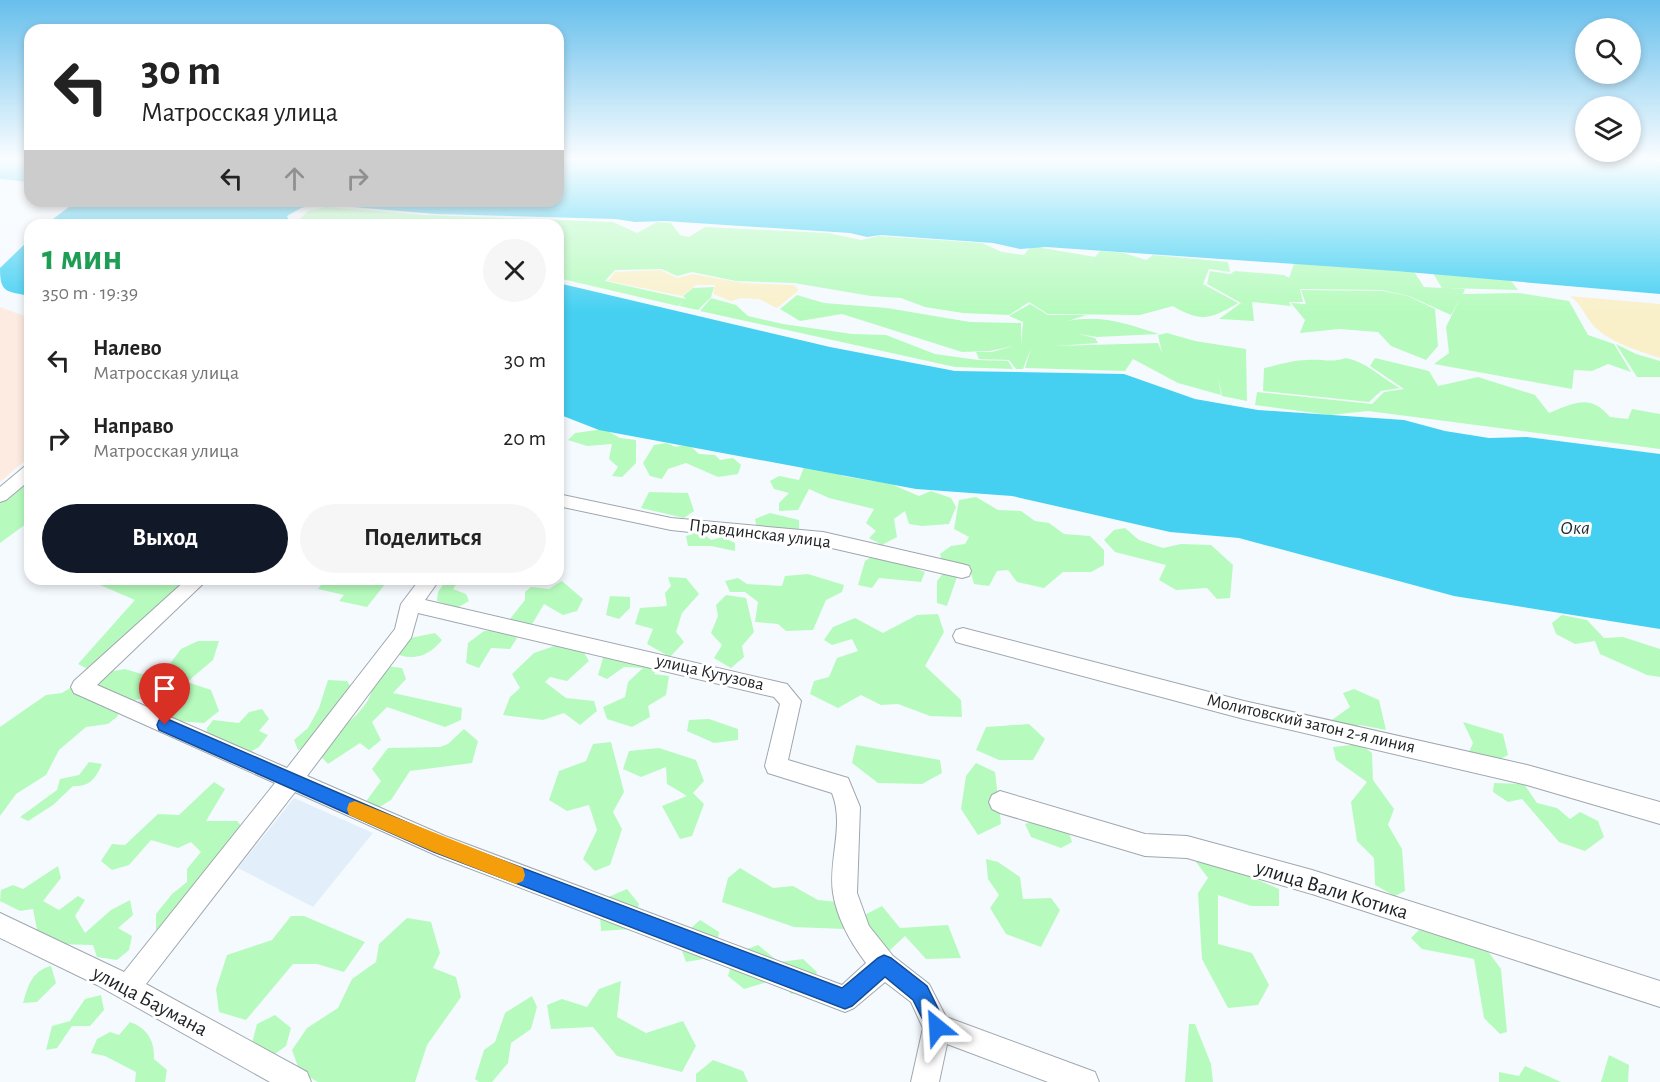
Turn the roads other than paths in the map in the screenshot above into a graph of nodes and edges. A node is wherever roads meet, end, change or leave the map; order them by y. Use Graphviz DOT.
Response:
graph roads {
  1 [pos="24,476"];
  2 [pos="0,496"];
  3 [pos="564,501"];
  4 [pos="962,571"];
  5 [pos="192,585"];
  6 [pos="426,585"];
  7 [pos="411,604"];
  8 [pos="963,636"];
  9 [pos="291,782"];
  10 [pos="1000,802"];
  11 [pos="1660,813"];
  12 [pos="0,925"];
  13 [pos="884,964"];
  14 [pos="127,988"];
  15 [pos="1660,994"];
  16 [pos="937,1027"];
  17 [pos="297,1082"];
  18 [pos="925,1082"];
  19 [pos="1085,1082"];
  1 -- 2 [label="street"];
  3 -- 4 [label="street, Правдинская улица"];
  5 -- 9 [label="street"];
  6 -- 7 [label="street"];
  7 -- 9 [label="street"];
  7 -- 13 [label="street, улица Кутузова"];
  8 -- 11 [label="street, Молитовский затон 2-я линия"];
  9 -- 13 [label="street"];
  9 -- 14 [label="street"];
  10 -- 15 [label="street, улица Вали Котика"];
  12 -- 14 [label="street, улица Баумана"];
  13 -- 16 [label="street"];
  14 -- 17 [label="street, улица Баумана"];
  16 -- 18 [label="street"];
  16 -- 19 [label="street"];
}
